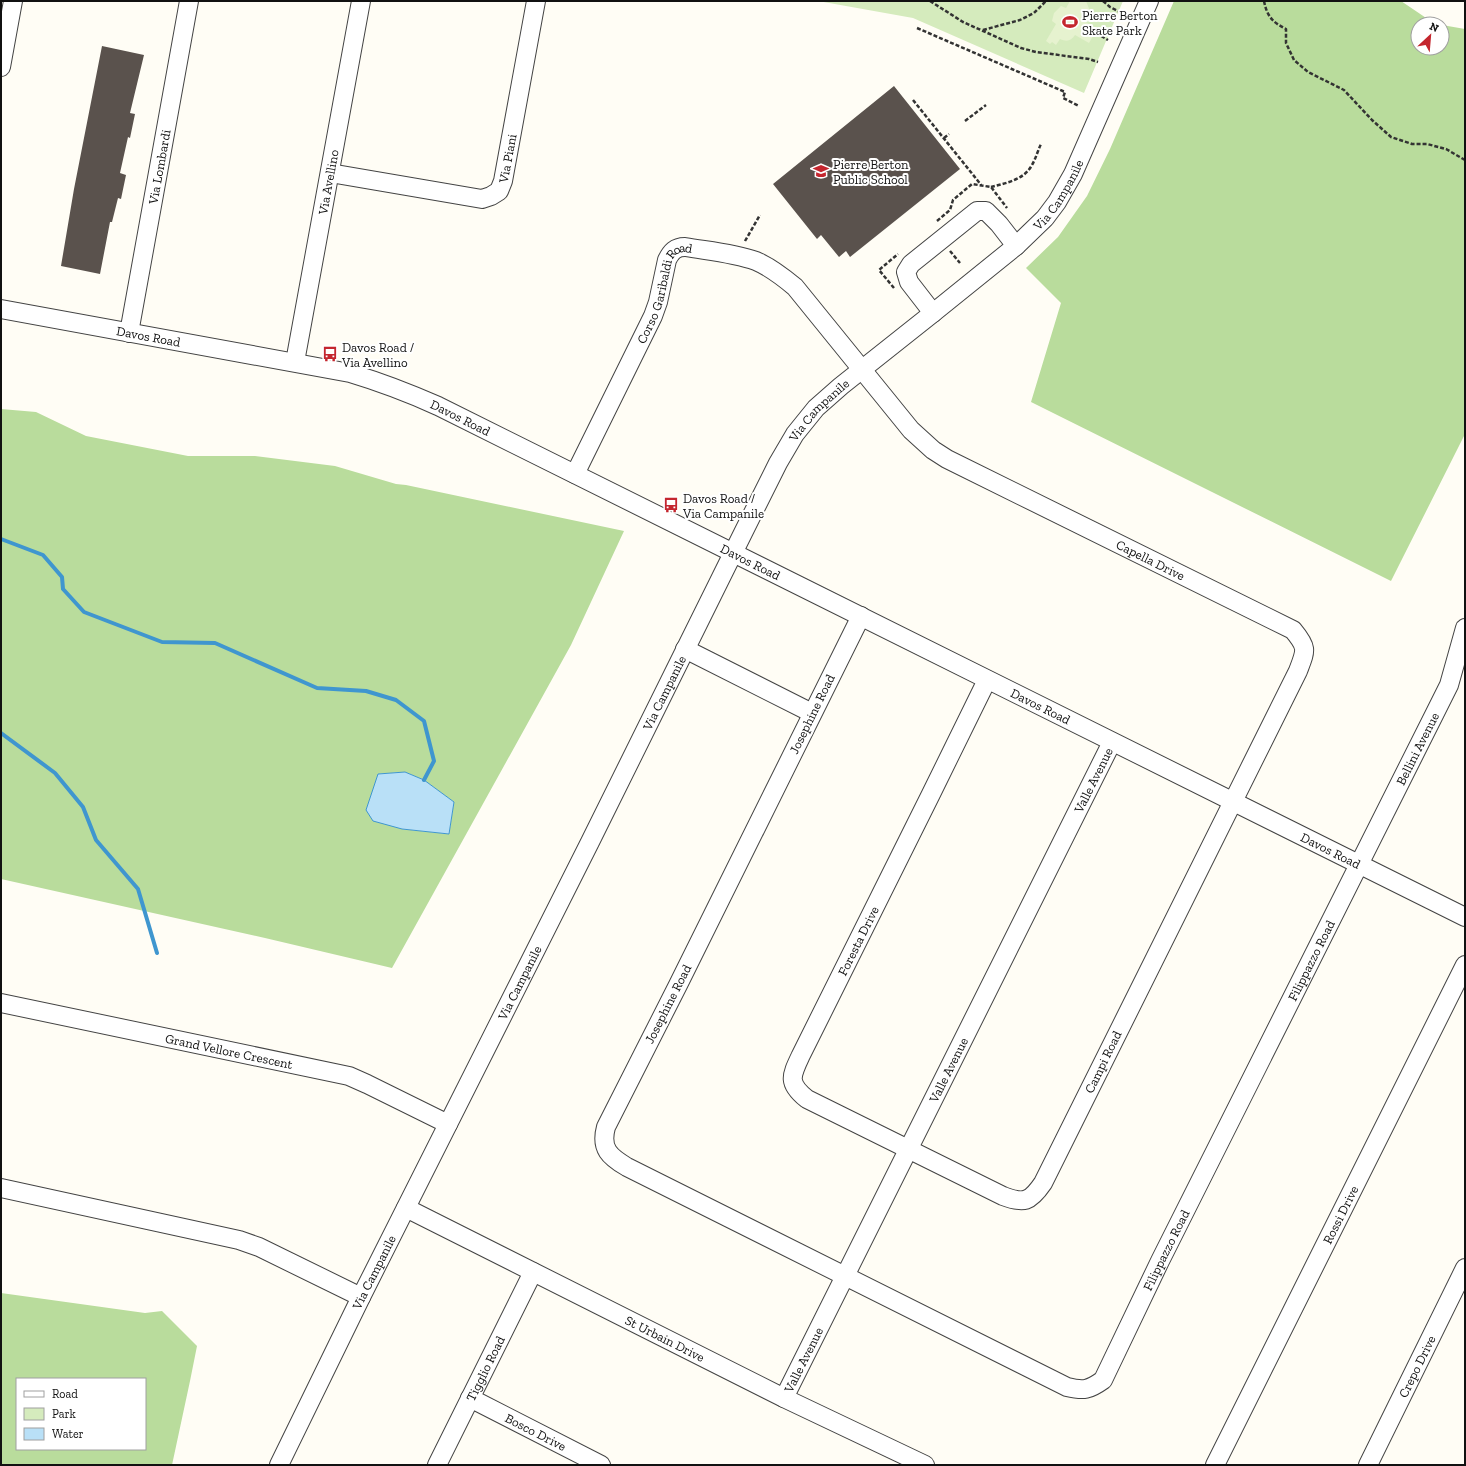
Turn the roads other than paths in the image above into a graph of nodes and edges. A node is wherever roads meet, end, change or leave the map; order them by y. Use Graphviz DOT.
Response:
graph roads {
  1 [pos="13,1"];
  2 [pos="189,1"];
  3 [pos="361,1"];
  4 [pos="536,1"];
  5 [pos="1149,1"];
  6 [pos="1,67"];
  7 [pos="330,173"];
  8 [pos="1016,246"];
  9 [pos="1,309"];
  10 [pos="933,313"];
  11 [pos="129,333"];
  12 [pos="295,362"];
  13 [pos="862,369"];
  14 [pos="575,474"];
  15 [pos="733,553"];
  16 [pos="861,616"];
  17 [pos="1465,628"];
  18 [pos="685,649"];
  19 [pos="987,680"];
  20 [pos="812,713"];
  21 [pos="1112,742"];
  22 [pos="1233,802"];
  23 [pos="1360,865"];
  24 [pos="1465,917"];
  25 [pos="1465,965"];
  26 [pos="1,1003"];
  27 [pos="448,1124"];
  28 [pos="908,1150"];
  29 [pos="1,1188"];
  30 [pos="406,1208"];
  31 [pos="1465,1268"];
  32 [pos="533,1272"];
  33 [pos="845,1276"];
  34 [pos="361,1298"];
  35 [pos="470,1398"];
  36 [pos="784,1398"];
  37 [pos="913,1462"];
  38 [pos="282,1464"];
  39 [pos="437,1465"];
  40 [pos="601,1465"];
  41 [pos="1215,1465"];
  42 [pos="1368,1465"];
  1 -- 6 [label="street"];
  2 -- 11 [label="street, Via Lombardi"];
  3 -- 7 [label="street, Via Avellino"];
  4 -- 7 [label="street, Via Piani"];
  5 -- 8 [label="street, Via Campanile"];
  7 -- 12 [label="street, Via Avellino"];
  8 -- 10 [label="street, Via Campanile"];
  8 -- 10 [label="street"];
  9 -- 11 [label="street, Davos Road"];
  10 -- 13 [label="street, Via Campanile"];
  11 -- 12 [label="street, Davos Road"];
  12 -- 14 [label="street, Davos Road"];
  13 -- 14 [label="street, Corso Garibaldi Road"];
  13 -- 15 [label="street, Via Campanile"];
  13 -- 22 [label="street, Capella Drive"];
  14 -- 15 [label="street, Davos Road"];
  15 -- 16 [label="street, Davos Road"];
  15 -- 18 [label="street, Via Campanile"];
  16 -- 19 [label="street, Davos Road"];
  16 -- 20 [label="street, Josephine Road"];
  17 -- 23 [label="street, Bellini Avenue"];
  18 -- 20 [label="street"];
  18 -- 27 [label="street, Via Campanile"];
  19 -- 21 [label="street, Davos Road"];
  19 -- 28 [label="street, Foresta Drive"];
  20 -- 33 [label="street, Josephine Road"];
  21 -- 22 [label="street, Davos Road"];
  21 -- 28 [label="street, Valle Avenue"];
  22 -- 23 [label="street, Davos Road"];
  22 -- 28 [label="street, Campi Road"];
  23 -- 24 [label="street, Davos Road"];
  23 -- 33 [label="street, Filippazzo Road"];
  25 -- 41 [label="street, Rossi Drive"];
  26 -- 27 [label="street, Grand Vellore Crescent"];
  27 -- 30 [label="street, Via Campanile"];
  28 -- 33 [label="street, Valle Avenue"];
  29 -- 34 [label="street"];
  30 -- 32 [label="street, St Urbain Drive"];
  30 -- 34 [label="street, Via Campanile"];
  31 -- 42 [label="street, Crepo Drive"];
  32 -- 35 [label="street, Tigglio Road"];
  32 -- 36 [label="street, St Urbain Drive"];
  33 -- 36 [label="street, Valle Avenue"];
  34 -- 38 [label="street, Via Campanile"];
  35 -- 39 [label="street, Tigglio Road"];
  35 -- 40 [label="street, Bosco Drive"];
  36 -- 37 [label="street, St Urbain Drive"];
}
